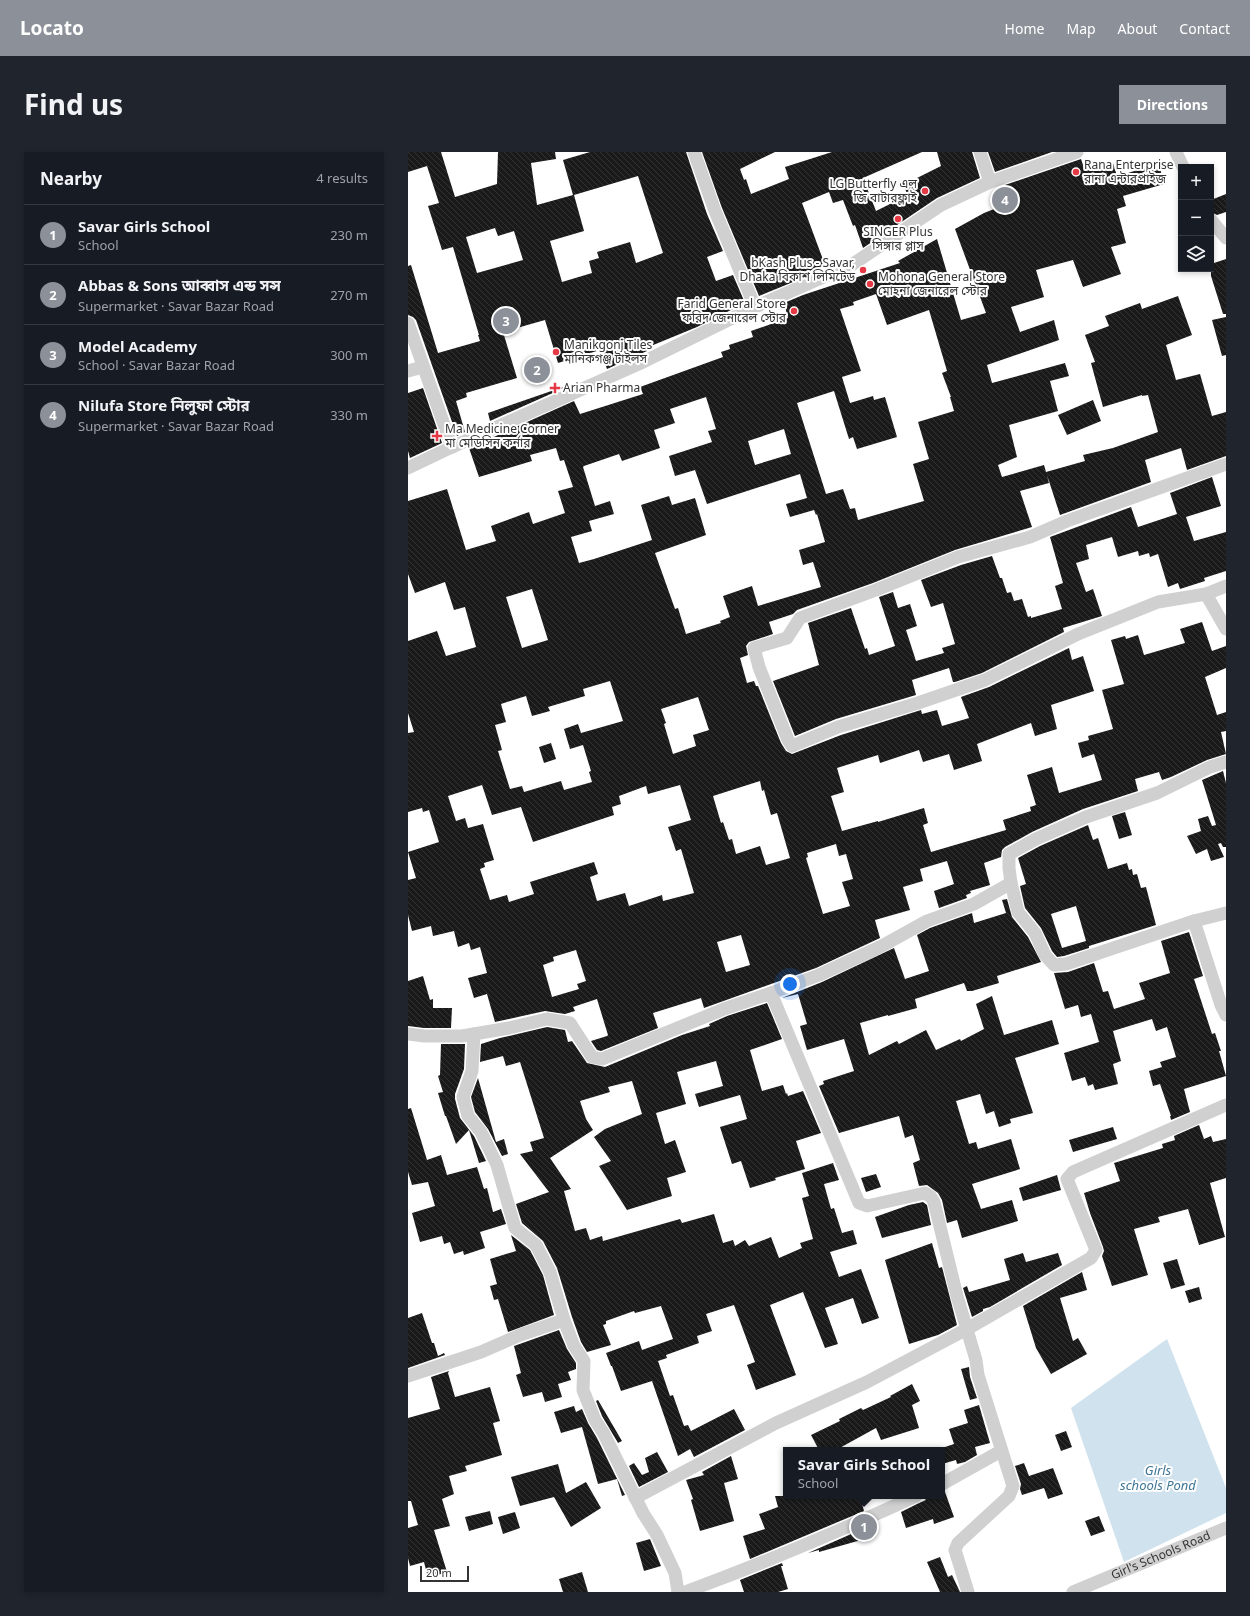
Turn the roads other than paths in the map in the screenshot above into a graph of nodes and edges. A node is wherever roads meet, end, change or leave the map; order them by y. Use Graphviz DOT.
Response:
graph roads {
  1 [pos="694,152"];
  2 [pos="980,152"];
  3 [pos="1077,152"];
  4 [pos="1176,152"];
  5 [pos="1182,164"];
  6 [pos="990,182"];
  7 [pos="1214,224"];
  8 [pos="1226,238"];
  9 [pos="754,307"];
  10 [pos="408,323"];
  11 [pos="423,367"];
  12 [pos="408,371"];
  13 [pos="452,447"];
  14 [pos="1226,464"];
  15 [pos="408,468"];
  16 [pos="1226,586"];
  17 [pos="1206,594"];
  18 [pos="1226,629"];
  19 [pos="1226,762"];
  20 [pos="1011,883"];
  21 [pos="1226,913"];
  22 [pos="1194,921"];
  23 [pos="771,993"];
  24 [pos="1226,1015"];
  25 [pos="408,1034"];
  26 [pos="474,1034"];
  27 [pos="1226,1105"];
  28 [pos="564,1320"];
  29 [pos="967,1329"];
  30 [pos="408,1376"];
  31 [pos="1001,1451"];
  32 [pos="945,1482"];
  33 [pos="635,1498"];
  34 [pos="910,1499"];
  35 [pos="1226,1528"];
  36 [pos="678,1592"];
  37 [pos="685,1592"];
  38 [pos="968,1592"];
  39 [pos="1073,1592"];
  1 -- 9 [label="street"];
  2 -- 6 [label="street"];
  3 -- 6 [label="street"];
  4 -- 5 [label="street"];
  6 -- 9 [label="street"];
  7 -- 8 [label="street"];
  9 -- 13 [label="street"];
  10 -- 11 [label="street"];
  11 -- 12 [label="street"];
  11 -- 13 [label="street"];
  13 -- 15 [label="street"];
  14 -- 17 [label="street"];
  16 -- 17 [label="street"];
  17 -- 18 [label="street"];
  19 -- 20 [label="street"];
  20 -- 22 [label="street"];
  20 -- 23 [label="street"];
  21 -- 22 [label="street"];
  22 -- 24 [label="street"];
  23 -- 26 [label="street"];
  23 -- 29 [label="street"];
  25 -- 26 [label="street"];
  26 -- 28 [label="street"];
  27 -- 29 [label="street"];
  28 -- 30 [label="street"];
  28 -- 33 [label="street"];
  29 -- 31 [label="street"];
  29 -- 33 [label="street"];
  31 -- 32 [label="street"];
  31 -- 38 [label="street"];
  33 -- 36 [label="street"];
  34 -- 37 [label="street"];
  35 -- 39 [label="street, Girl's Schools Road"];
}
